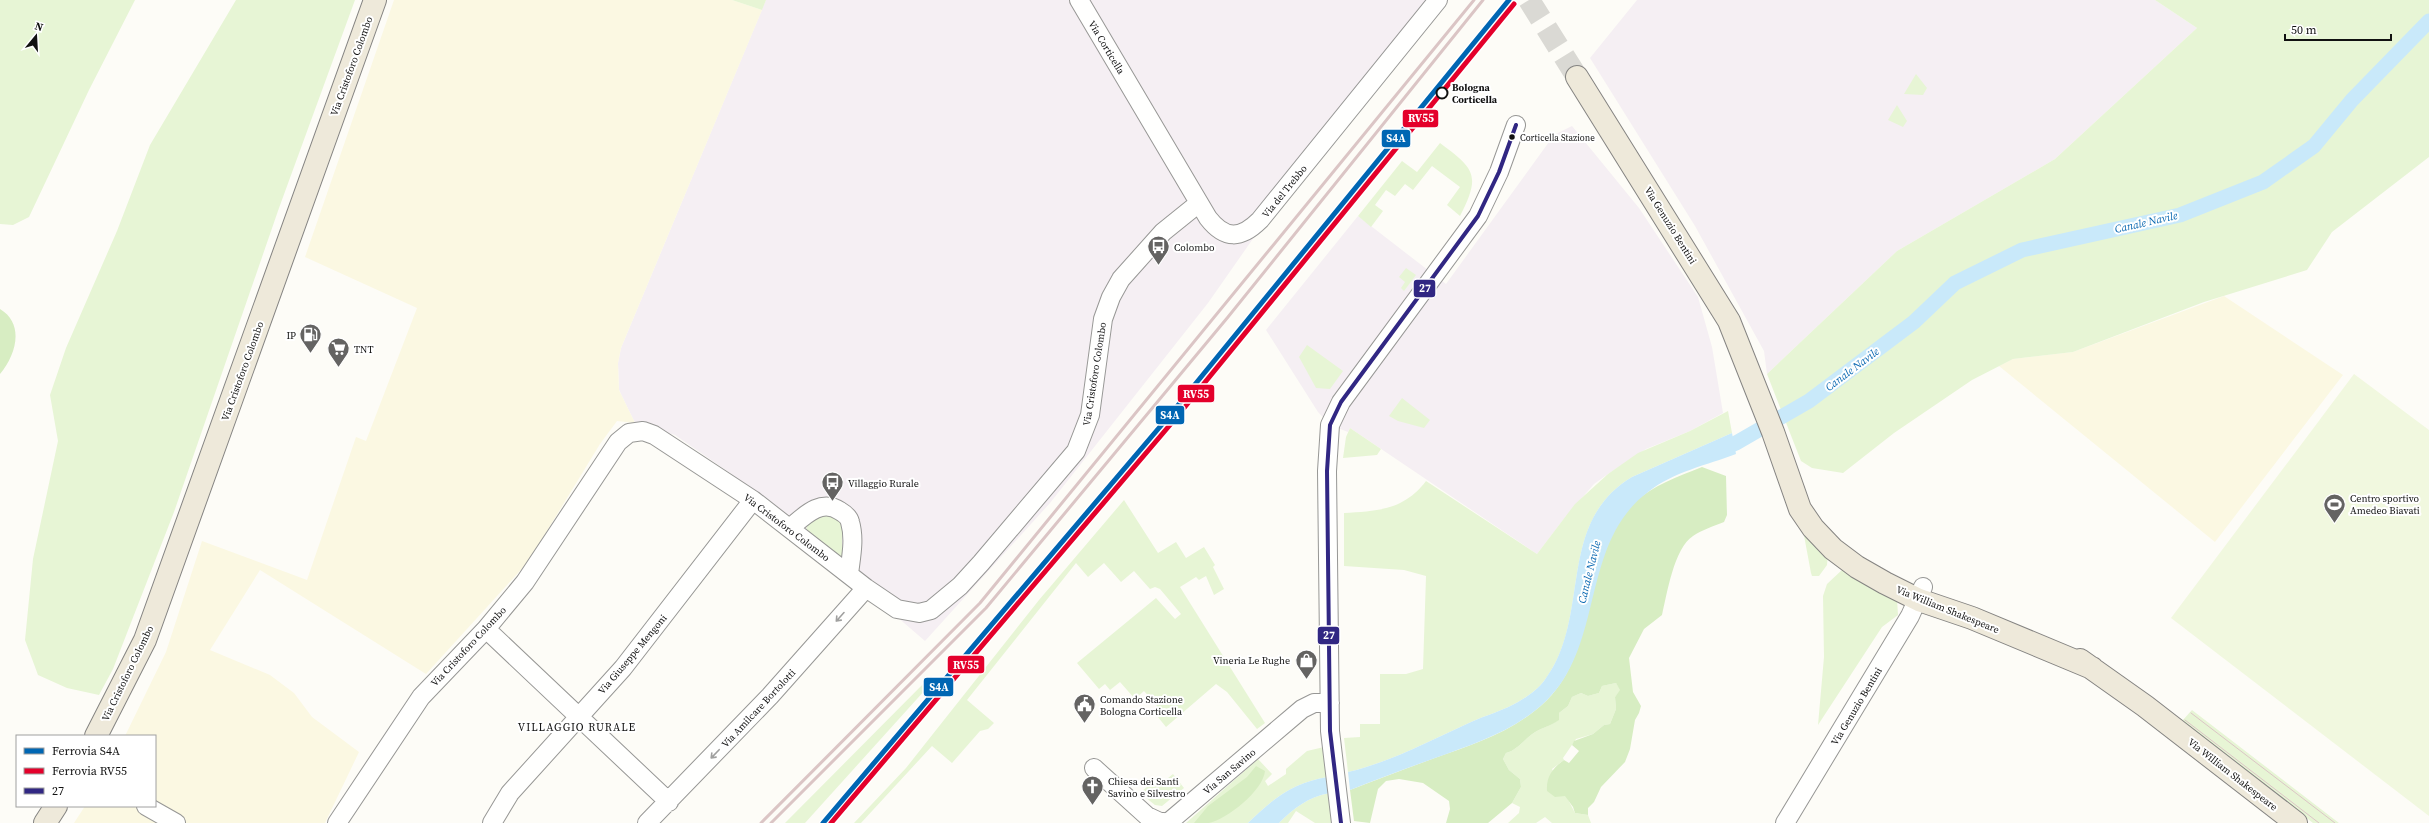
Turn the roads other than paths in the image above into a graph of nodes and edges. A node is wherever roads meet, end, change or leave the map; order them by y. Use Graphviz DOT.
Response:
graph roads {
  1 [pos="375,0"];
  2 [pos="1079,0"];
  3 [pos="1438,0"];
  4 [pos="1578,77"];
  5 [pos="1135,94"];
  6 [pos="1516,125"];
  7 [pos="1199,203"];
  8 [pos="1753,380"];
  9 [pos="753,500"];
  10 [pos="790,528"];
  11 [pos="849,574"];
  12 [pos="866,588"];
  13 [pos="1921,594"];
  14 [pos="486,628"];
  15 [pos="1330,703"];
  16 [pos="578,717"];
  17 [pos="97,735"];
  18 [pos="1094,768"];
  19 [pos="669,802"];
  20 [pos="55,807"];
  21 [pos="148,807"];
  22 [pos="45,823"];
  23 [pos="176,823"];
  24 [pos="337,823"];
  25 [pos="492,823"];
  26 [pos="647,823"];
  27 [pos="1341,823"];
  28 [pos="1785,823"];
  29 [pos="2296,823"];
  1 -- 17 [label="main road, Via Cristoforo Colombo"];
  2 -- 5 [label="street, Via Corticella"];
  3 -- 7 [label="street, Via del Trebbo"];
  4 -- 8 [label="main road, Via Genuzio Bentini"];
  5 -- 7 [label="street, Via del Trebbo"];
  6 -- 15 [label="street"];
  7 -- 12 [label="street, Via Cristoforo Colombo"];
  8 -- 13 [label="main road, Via William Shakespeare"];
  9 -- 10 [label="street, Via Cristoforo Colombo"];
  9 -- 14 [label="street, Via Cristoforo Colombo"];
  9 -- 16 [label="street, Via Giuseppe Mengoni"];
  10 -- 11 [label="street, Via Cristoforo Colombo"];
  10 -- 11 [label="street"];
  11 -- 12 [label="street, Via Cristoforo Colombo"];
  12 -- 19 [label="street, Via Amilcare Bortolotti, one-way"];
  13 -- 28 [label="street, Via Genuzio Bentini"];
  13 -- 29 [label="main road, Via William Shakespeare"];
  14 -- 16 [label="street"];
  14 -- 24 [label="street, Via Cristoforo Colombo"];
  15 -- 18 [label="street, Via San Savino"];
  15 -- 27 [label="street"];
  16 -- 19 [label="street"];
  16 -- 25 [label="street, Via Giuseppe Mengoni"];
  19 -- 26 [label="street, Via Amilcare Bortolotti"];
  20 -- 22 [label="main road"];
  21 -- 23 [label="street"];
}
